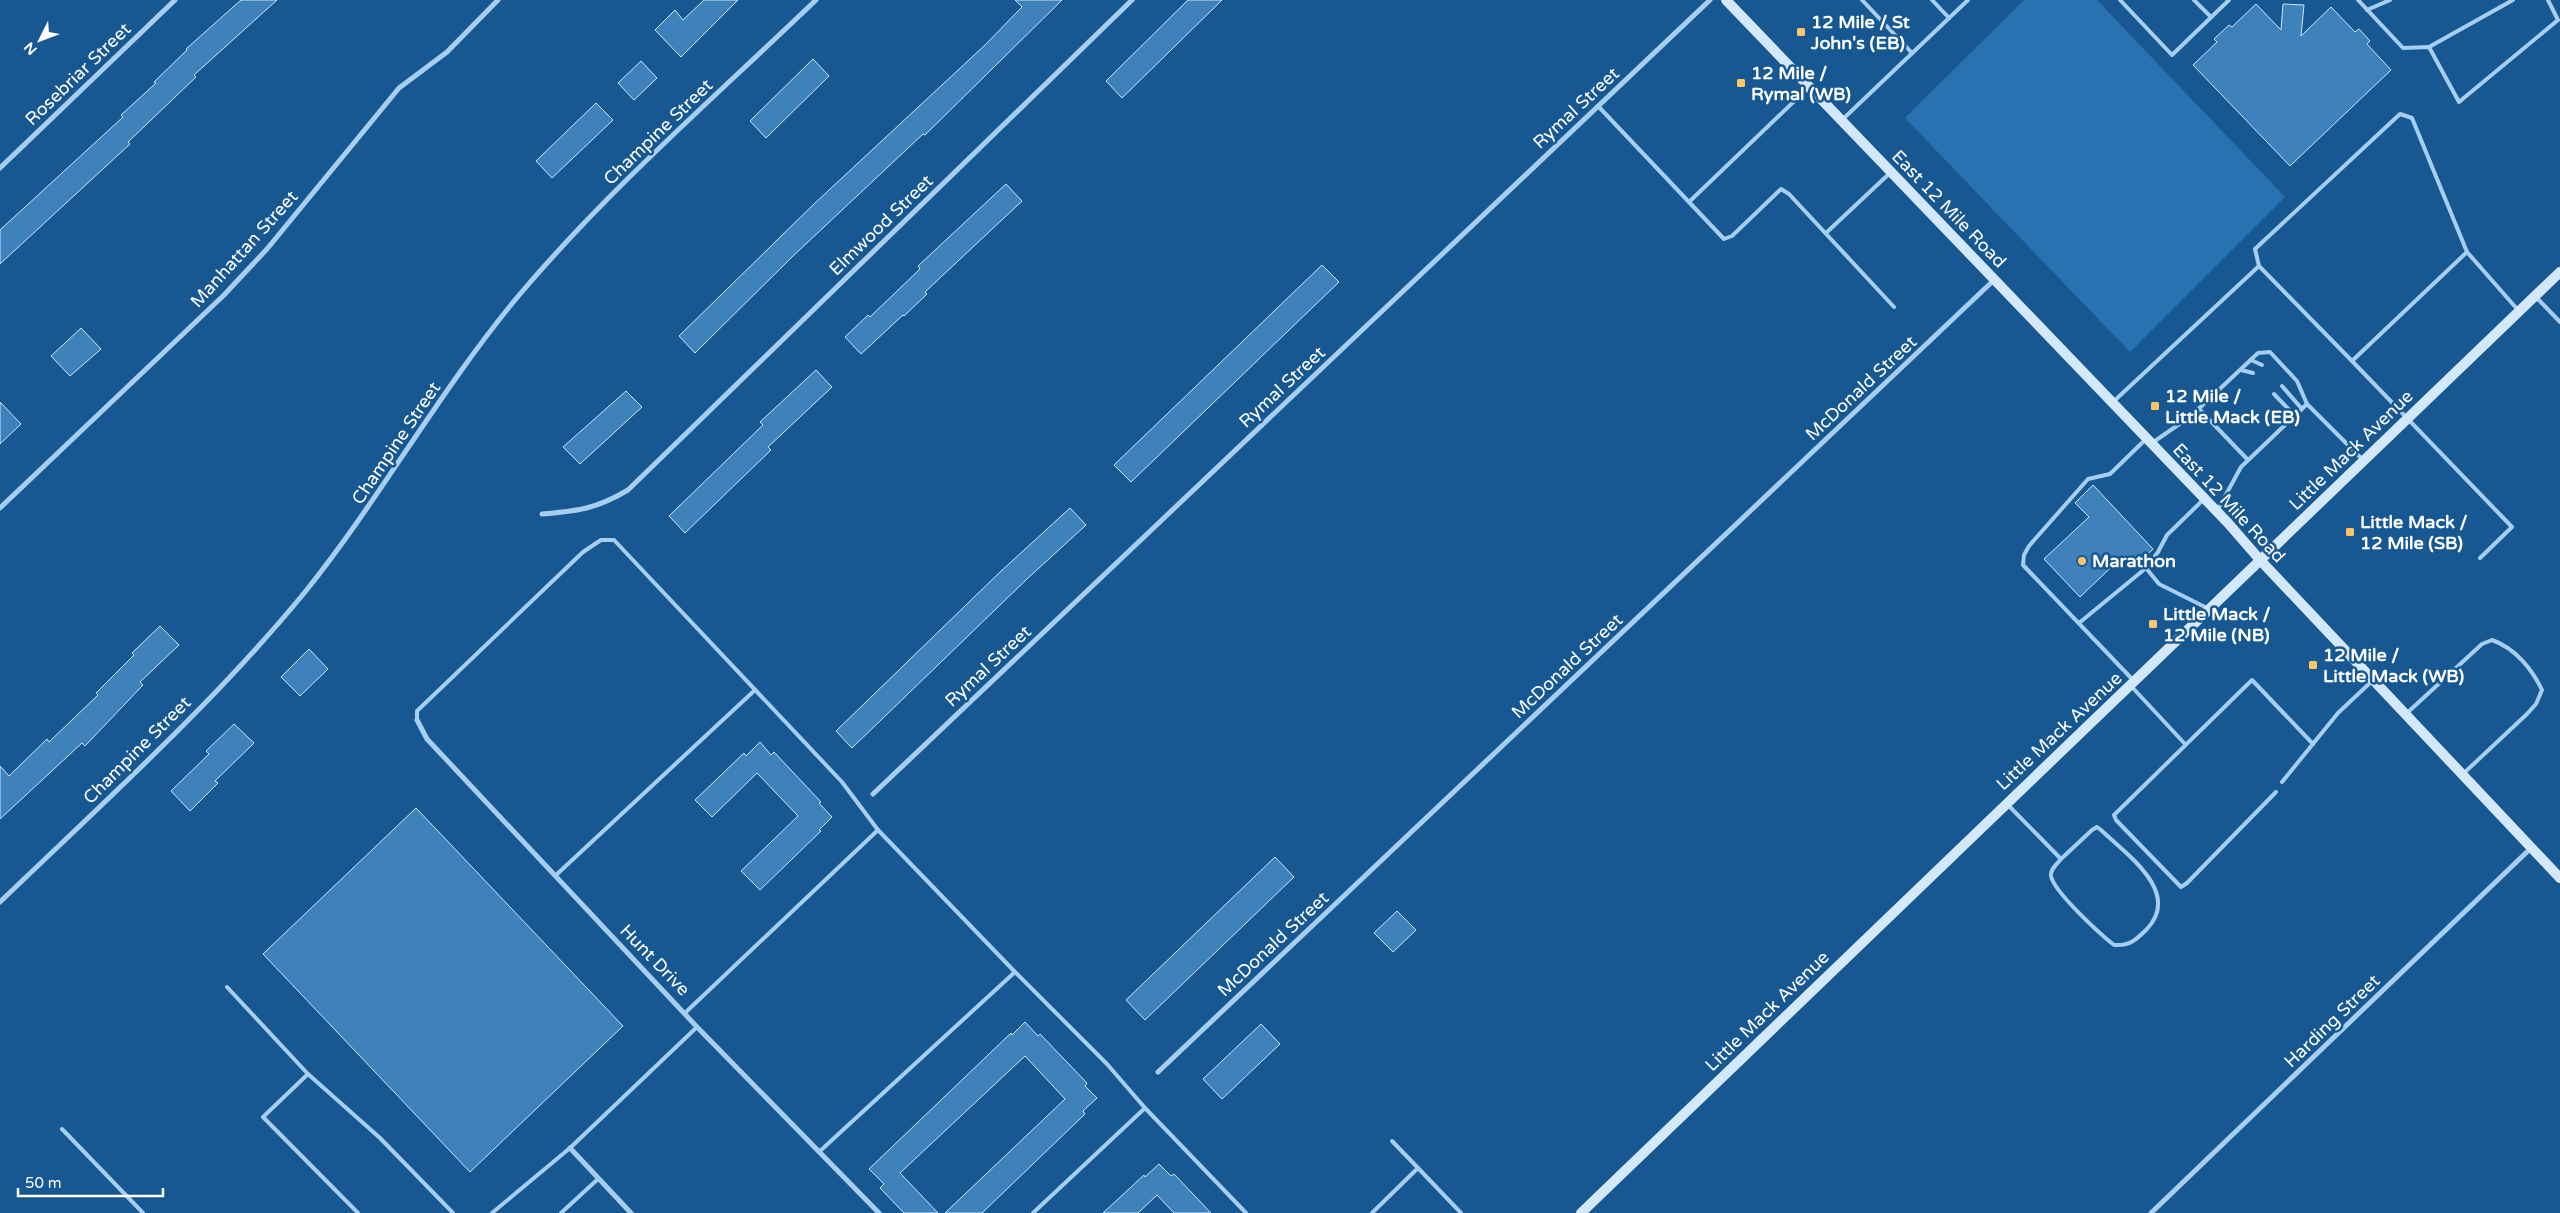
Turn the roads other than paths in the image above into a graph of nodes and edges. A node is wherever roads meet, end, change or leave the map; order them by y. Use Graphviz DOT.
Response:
graph roads {
  1 [pos="176,0"];
  2 [pos="498,0"];
  3 [pos="816,0"];
  4 [pos="1132,0"];
  5 [pos="1710,0"];
  6 [pos="1726,0"];
  7 [pos="1862,0"];
  8 [pos="1932,0"];
  9 [pos="1968,0"];
  10 [pos="2120,0"];
  11 [pos="2194,0"];
  12 [pos="2229,0"];
  13 [pos="2358,0"];
  14 [pos="2390,0"];
  15 [pos="2513,0"];
  16 [pos="2548,0"];
  17 [pos="2367,10"];
  18 [pos="2211,17"];
  19 [pos="1949,18"];
  20 [pos="2429,47"];
  21 [pos="1912,53"];
  22 [pos="1809,87"];
  23 [pos="1598,106"];
  24 [pos="1841,120"];
  25 [pos="0,168"];
  26 [pos="1891,172"];
  27 [pos="1689,202"];
  28 [pos="1826,233"];
  29 [pos="2467,252"];
  30 [pos="2258,266"];
  31 [pos="2560,272"];
  32 [pos="1994,280"];
  33 [pos="2534,296"];
  34 [pos="1894,307"];
  35 [pos="2518,310"];
  36 [pos="2560,322"];
  37 [pos="2251,360"];
  38 [pos="2352,361"];
  39 [pos="2262,365"];
  40 [pos="2240,370"];
  41 [pos="2253,373"];
  42 [pos="2282,386"];
  43 [pos="2274,394"];
  44 [pos="2112,403"];
  45 [pos="2308,404"];
  46 [pos="2200,409"];
  47 [pos="2302,409"];
  48 [pos="2295,416"];
  49 [pos="2408,418"];
  50 [pos="2149,441"];
  51 [pos="2248,460"];
  52 [pos="2363,460"];
  53 [pos="2205,498"];
  54 [pos="0,508"];
  55 [pos="2217,511"];
  56 [pos="542,514"];
  57 [pos="2480,558"];
  58 [pos="2260,561"];
  59 [pos="2146,568"];
  60 [pos="2209,609"];
  61 [pos="2079,623"];
  62 [pos="2374,680"];
  63 [pos="2133,684"];
  64 [pos="755,690"];
  65 [pos="2406,714"];
  66 [pos="417,720"];
  67 [pos="2185,744"];
  68 [pos="2313,744"];
  69 [pos="2463,775"];
  70 [pos="2282,782"];
  71 [pos="2276,792"];
  72 [pos="873,794"];
  73 [pos="2006,803"];
  74 [pos="878,830"];
  75 [pos="2532,848"];
  76 [pos="2061,860"];
  77 [pos="555,876"];
  78 [pos="2560,878"];
  79 [pos="0,902"];
  80 [pos="1015,972"];
  81 [pos="227,987"];
  82 [pos="686,1012"];
  83 [pos="697,1027"];
  84 [pos="1158,1072"];
  85 [pos="308,1074"];
  86 [pos="1145,1108"];
  87 [pos="62,1130"];
  88 [pos="1392,1141"];
  89 [pos="570,1148"];
  90 [pos="820,1151"];
  91 [pos="1418,1168"];
  92 [pos="598,1179"];
  93 [pos="1376,1209"];
  94 [pos="143,1213"];
  95 [pos="358,1213"];
  96 [pos="453,1213"];
  97 [pos="492,1213"];
  98 [pos="561,1213"];
  99 [pos="631,1213"];
  100 [pos="879,1213"];
  101 [pos="1033,1213"];
  102 [pos="1246,1213"];
  103 [pos="1372,1213"];
  104 [pos="1380,1213"];
  105 [pos="1461,1213"];
  106 [pos="1581,1213"];
  107 [pos="2151,1213"];
  1 -- 25 [label="street, Rosebriar Street"];
  2 -- 54 [label="street, Manhattan Street"];
  3 -- 79 [label="street, Champine Street"];
  4 -- 56 [label="street, Elmwood Street"];
  5 -- 23 [label="street, Rymal Street"];
  6 -- 22 [label="main road, East 12 Mile Road"];
  7 -- 21 [label="lane"];
  8 -- 19 [label="lane"];
  9 -- 19 [label="lane"];
  10 -- 18 [label="lane"];
  11 -- 18 [label="lane"];
  12 -- 18 [label="lane"];
  13 -- 17 [label="lane"];
  14 -- 17 [label="lane"];
  15 -- 20 [label="lane"];
  16 -- 20 [label="lane"];
  17 -- 20 [label="lane"];
  19 -- 21 [label="lane"];
  21 -- 24 [label="lane"];
  22 -- 24 [label="main road, East 12 Mile Road"];
  22 -- 27 [label="lane"];
  23 -- 27 [label="lane"];
  23 -- 72 [label="street, Rymal Street"];
  24 -- 26 [label="main road, East 12 Mile Road"];
  26 -- 28 [label="lane"];
  26 -- 32 [label="main road, East 12 Mile Road"];
  27 -- 28 [label="lane"];
  28 -- 34 [label="lane"];
  29 -- 30 [label="lane"];
  29 -- 35 [label="lane"];
  29 -- 38 [label="lane"];
  30 -- 38 [label="lane"];
  30 -- 44 [label="lane"];
  31 -- 33 [label="main road, Little Mack Avenue"];
  32 -- 44 [label="main road, East 12 Mile Road"];
  32 -- 84 [label="street, McDonald Street"];
  33 -- 35 [label="main road, Little Mack Avenue"];
  33 -- 36 [label="lane"];
  35 -- 49 [label="main road, Little Mack Avenue"];
  37 -- 39 [label="lane"];
  37 -- 40 [label="lane"];
  37 -- 45 [label="lane"];
  38 -- 49 [label="lane"];
  40 -- 41 [label="lane"];
  40 -- 46 [label="lane"];
  42 -- 47 [label="lane"];
  43 -- 48 [label="lane"];
  44 -- 50 [label="main road, East 12 Mile Road"];
  45 -- 47 [label="lane"];
  45 -- 52 [label="lane"];
  46 -- 50 [label="lane"];
  46 -- 51 [label="lane"];
  47 -- 48 [label="lane"];
  48 -- 51 [label="lane"];
  49 -- 52 [label="main road, Little Mack Avenue"];
  49 -- 57 [label="lane"];
  50 -- 53 [label="main road, East 12 Mile Road"];
  50 -- 61 [label="lane"];
  51 -- 55 [label="lane"];
  52 -- 58 [label="main road, Little Mack Avenue"];
  53 -- 55 [label="main road, East 12 Mile Road"];
  53 -- 59 [label="lane"];
  55 -- 58 [label="main road, East 12 Mile Road"];
  58 -- 60 [label="main road, Little Mack Avenue"];
  58 -- 62 [label="main road, East 12 Mile Road"];
  59 -- 60 [label="lane"];
  59 -- 61 [label="lane"];
  60 -- 63 [label="main road, Little Mack Avenue"];
  61 -- 63 [label="lane"];
  62 -- 65 [label="main road, East 12 Mile Road"];
  62 -- 68 [label="lane"];
  63 -- 67 [label="lane"];
  63 -- 73 [label="main road, Little Mack Avenue"];
  64 -- 66 [label="lane"];
  64 -- 74 [label="lane"];
  64 -- 77 [label="lane"];
  65 -- 69 [label="main road, East 12 Mile Road"];
  65 -- 69 [label="lane"];
  66 -- 77 [label="street, Hunt Drive"];
  67 -- 68 [label="lane"];
  67 -- 71 [label="lane"];
  68 -- 70 [label="lane"];
  69 -- 75 [label="main road, East 12 Mile Road"];
  73 -- 76 [label="lane"];
  73 -- 106 [label="main road, Little Mack Avenue"];
  74 -- 80 [label="lane"];
  74 -- 82 [label="lane"];
  75 -- 78 [label="main road, East 12 Mile Road"];
  75 -- 107 [label="street, Harding Street"];
  76 -- 76 [label="lane"];
  77 -- 82 [label="street, Hunt Drive"];
  80 -- 86 [label="lane"];
  80 -- 90 [label="lane"];
  81 -- 85 [label="lane"];
  82 -- 83 [label="street, Hunt Drive"];
  83 -- 89 [label="lane"];
  83 -- 90 [label="street, Hunt Drive"];
  85 -- 95 [label="lane"];
  85 -- 96 [label="lane"];
  86 -- 101 [label="lane"];
  86 -- 102 [label="lane"];
  87 -- 94 [label="lane"];
  88 -- 91 [label="lane"];
  89 -- 92 [label="street"];
  89 -- 97 [label="lane"];
  90 -- 100 [label="street, Hunt Drive"];
  91 -- 93 [label="lane"];
  91 -- 105 [label="lane"];
  92 -- 98 [label="lane"];
  92 -- 99 [label="street"];
  93 -- 103 [label="lane"];
  93 -- 104 [label="lane"];
}
